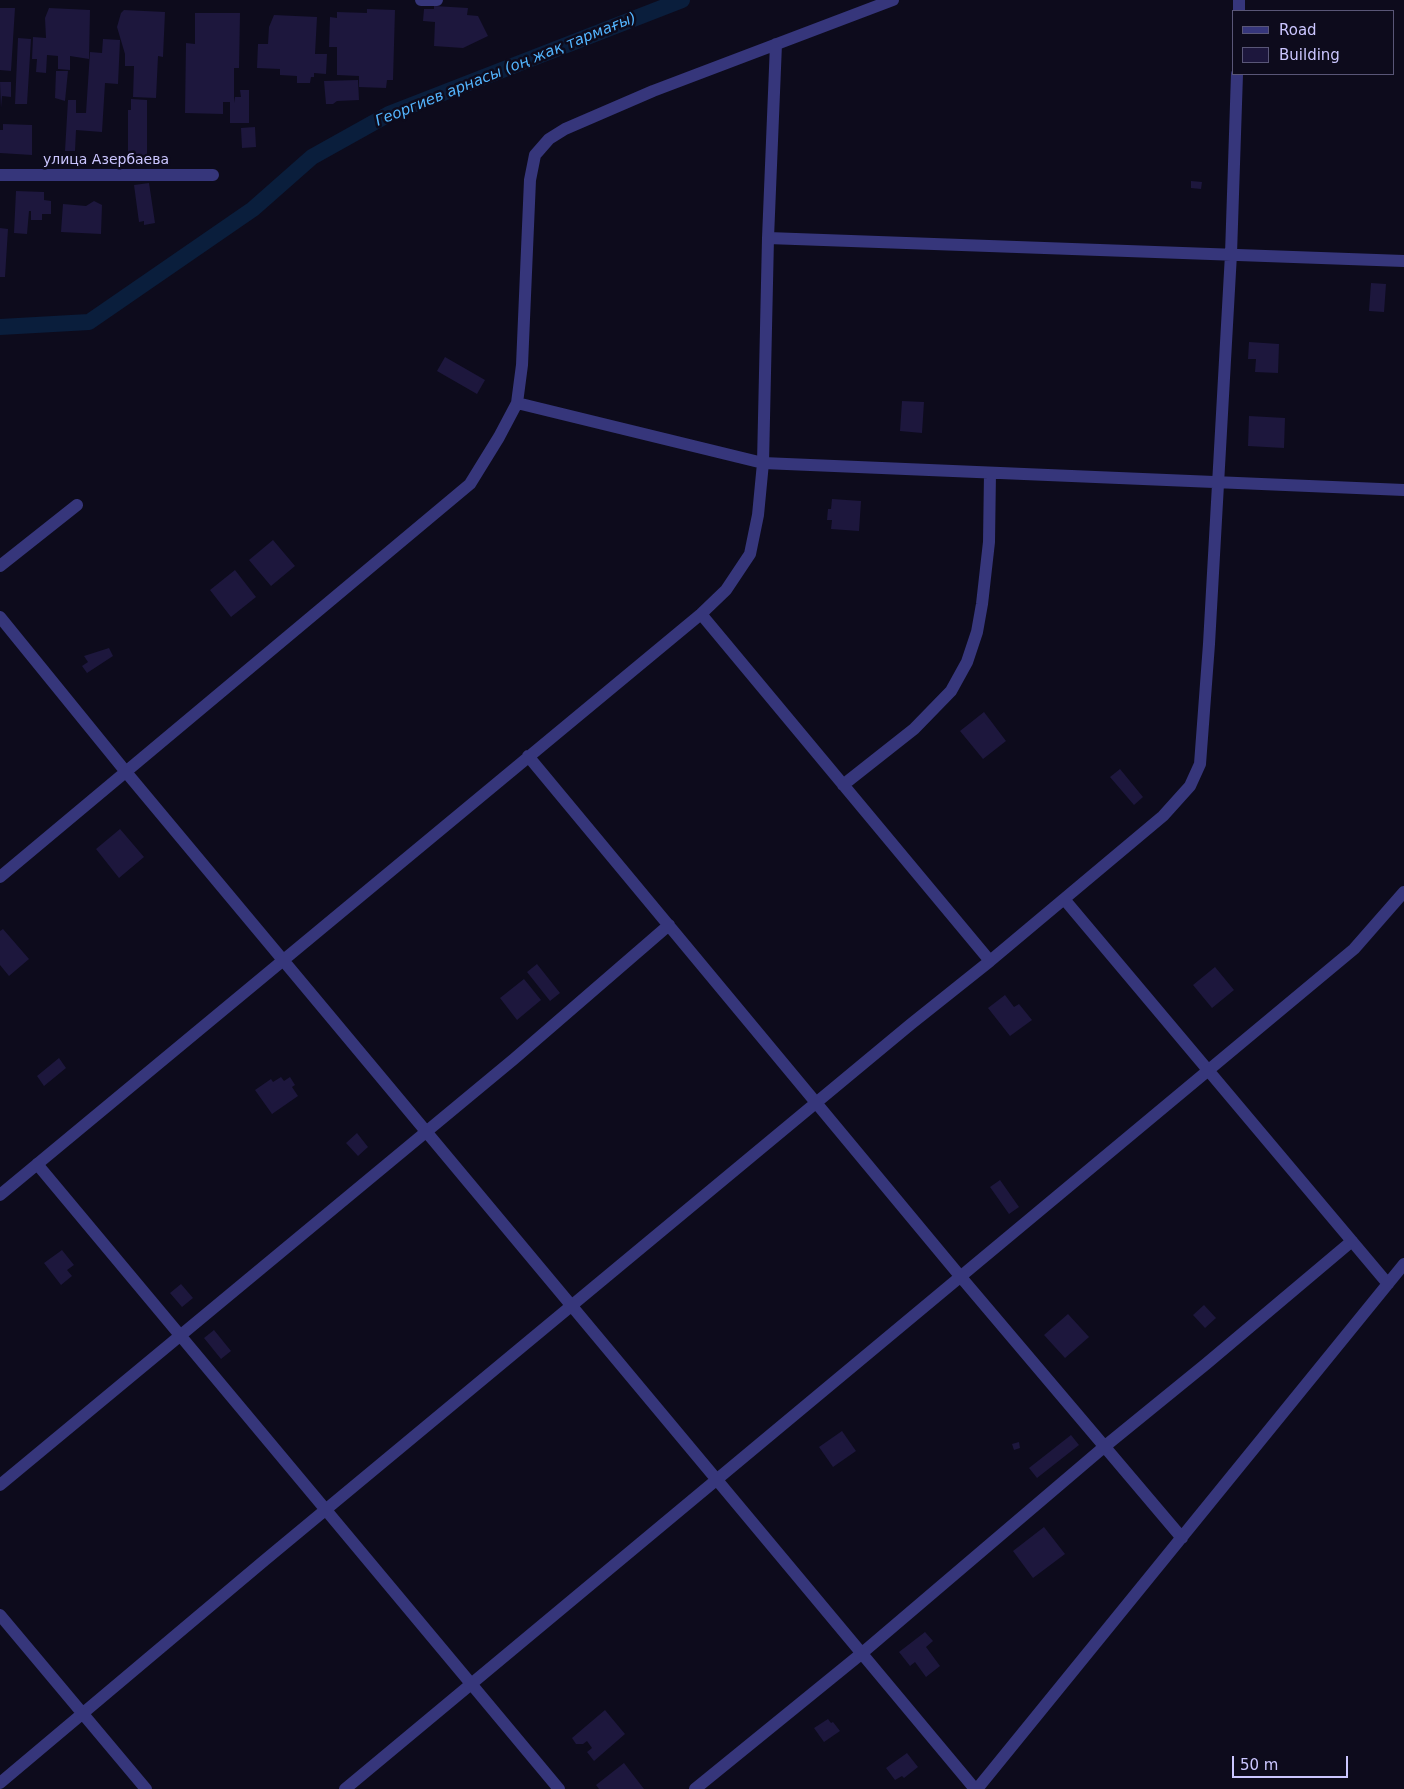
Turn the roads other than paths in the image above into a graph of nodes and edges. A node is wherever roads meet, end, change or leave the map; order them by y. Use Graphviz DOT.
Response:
graph roads {
  1 [pos="421,0"];
  2 [pos="437,0"];
  3 [pos="893,0"];
  4 [pos="776,44"];
  5 [pos="1237,75"];
  6 [pos="0,175"];
  7 [pos="213,175"];
  8 [pos="768,238"];
  9 [pos="1231,254"];
  10 [pos="1404,261"];
  11 [pos="517,403"];
  12 [pos="763,463"];
  13 [pos="990,473"];
  14 [pos="1219,482"];
  15 [pos="1404,490"];
  16 [pos="77,505"];
  17 [pos="0,566"];
  18 [pos="701,614"];
  19 [pos="0,618"];
  20 [pos="528,756"];
  21 [pos="126,772"];
  22 [pos="843,785"];
  23 [pos="0,877"];
  24 [pos="1404,892"];
  25 [pos="1064,899"];
  26 [pos="669,925"];
  27 [pos="283,960"];
  28 [pos="990,962"];
  29 [pos="1209,1071"];
  30 [pos="817,1103"];
  31 [pos="426,1130"];
  32 [pos="37,1164"];
  33 [pos="0,1195"];
  34 [pos="1352,1241"];
  35 [pos="1404,1264"];
  36 [pos="960,1276"];
  37 [pos="1388,1284"];
  38 [pos="573,1306"];
  39 [pos="182,1336"];
  40 [pos="1104,1447"];
  41 [pos="719,1480"];
  42 [pos="0,1485"];
  43 [pos="325,1510"];
  44 [pos="1182,1538"];
  45 [pos="0,1615"];
  46 [pos="861,1654"];
  47 [pos="473,1684"];
  48 [pos="82,1714"];
  49 [pos="0,1783"];
  50 [pos="146,1789"];
  51 [pos="346,1789"];
  52 [pos="560,1789"];
  53 [pos="695,1789"];
  54 [pos="976,1789"];
  1 -- 2 [label="street"];
  3 -- 4 [label="street"];
  4 -- 8 [label="street"];
  4 -- 11 [label="street"];
  5 -- 9 [label="street"];
  6 -- 7 [label="street, улица Азербаева"];
  8 -- 9 [label="street"];
  8 -- 12 [label="street"];
  9 -- 10 [label="street"];
  9 -- 14 [label="street"];
  11 -- 12 [label="street"];
  11 -- 21 [label="street"];
  12 -- 13 [label="street"];
  12 -- 18 [label="street"];
  13 -- 14 [label="street"];
  13 -- 22 [label="street"];
  14 -- 15 [label="street"];
  14 -- 25 [label="street"];
  16 -- 17 [label="street"];
  18 -- 20 [label="street"];
  18 -- 22 [label="street"];
  19 -- 21 [label="street"];
  20 -- 26 [label="street"];
  20 -- 27 [label="street"];
  21 -- 23 [label="street"];
  21 -- 27 [label="street"];
  22 -- 28 [label="street"];
  24 -- 29 [label="street"];
  25 -- 28 [label="street"];
  25 -- 29 [label="street"];
  26 -- 30 [label="street"];
  26 -- 31 [label="street"];
  27 -- 31 [label="street"];
  27 -- 32 [label="street"];
  28 -- 30 [label="street"];
  29 -- 34 [label="street"];
  29 -- 36 [label="street"];
  30 -- 36 [label="street"];
  30 -- 38 [label="street"];
  31 -- 38 [label="street"];
  31 -- 39 [label="street"];
  32 -- 33 [label="street"];
  32 -- 39 [label="street"];
  34 -- 37 [label="street"];
  34 -- 40 [label="street"];
  35 -- 37 [label="street"];
  36 -- 40 [label="street"];
  36 -- 41 [label="street"];
  37 -- 44 [label="street"];
  38 -- 41 [label="street"];
  38 -- 43 [label="street"];
  39 -- 42 [label="street"];
  39 -- 43 [label="street"];
  40 -- 44 [label="street"];
  40 -- 46 [label="street"];
  41 -- 46 [label="street"];
  41 -- 47 [label="street"];
  43 -- 47 [label="street"];
  43 -- 48 [label="street"];
  44 -- 54 [label="street"];
  45 -- 48 [label="street"];
  46 -- 53 [label="street"];
  46 -- 54 [label="street"];
  47 -- 51 [label="street"];
  47 -- 52 [label="street"];
  48 -- 49 [label="street"];
  48 -- 50 [label="street"];
}
